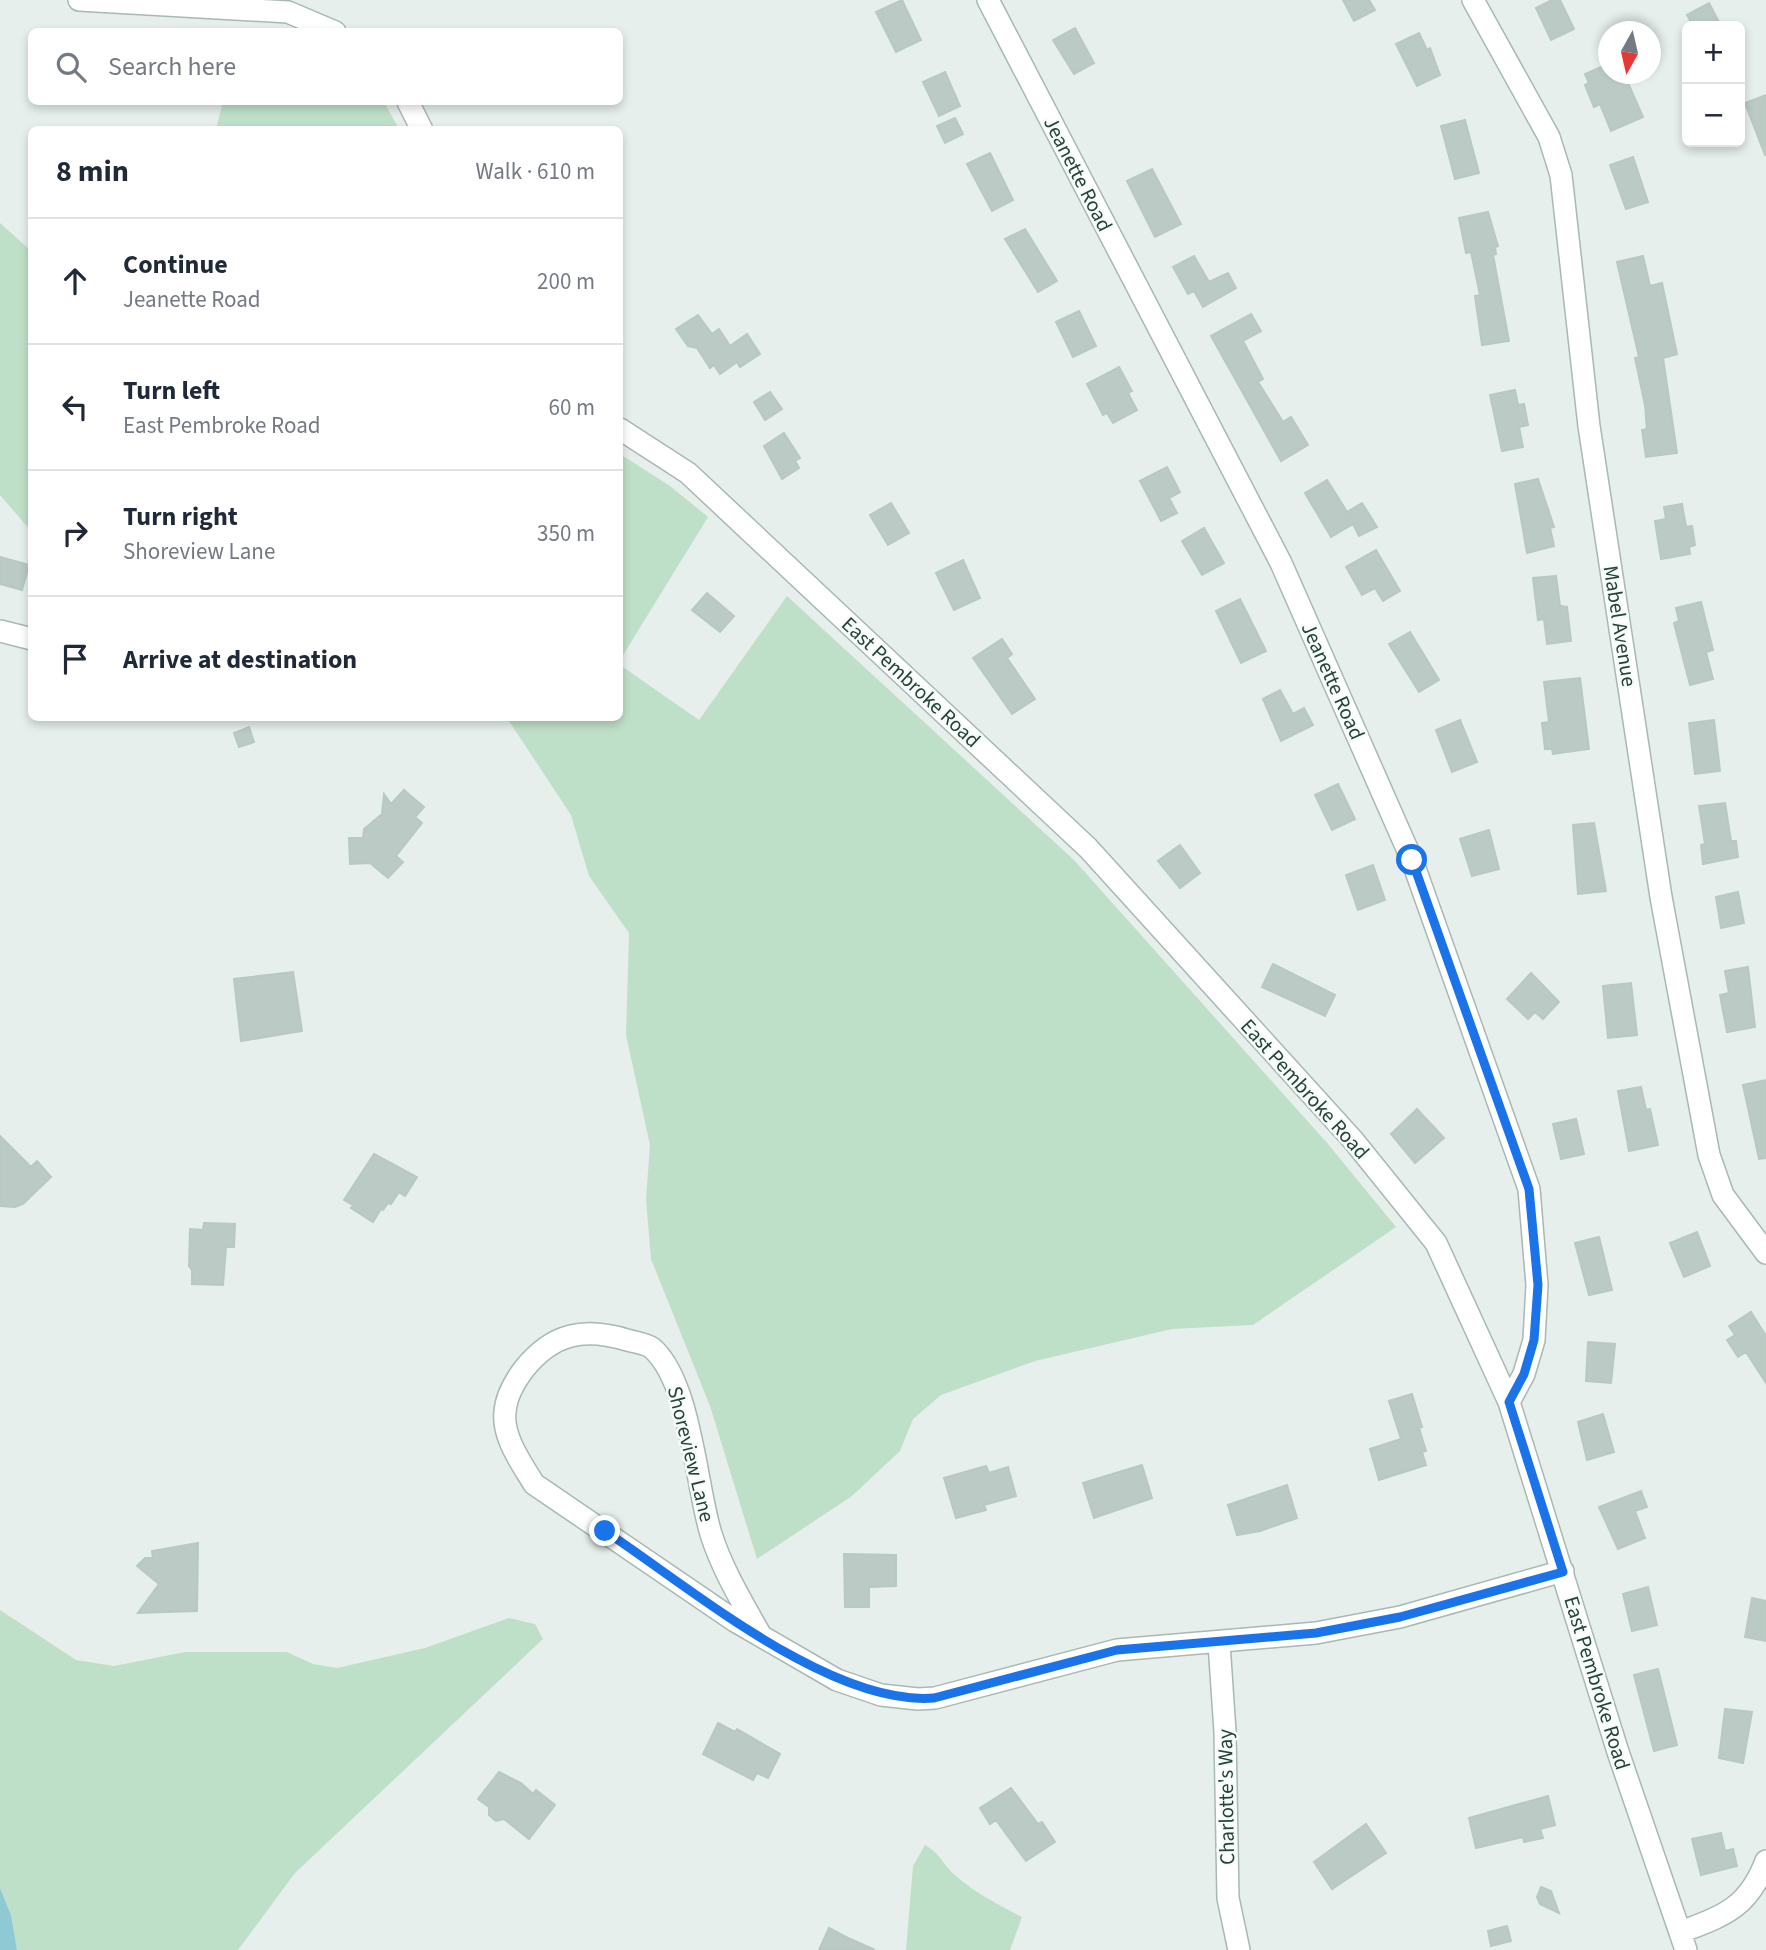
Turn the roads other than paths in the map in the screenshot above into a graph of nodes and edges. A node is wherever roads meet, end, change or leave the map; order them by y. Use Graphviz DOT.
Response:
graph roads {
  1 [pos="79,0"];
  2 [pos="988,0"];
  3 [pos="1474,0"];
  4 [pos="326,28"];
  5 [pos="410,105"];
  6 [pos="420,126"];
  7 [pos="623,431"];
  8 [pos="0,631"];
  9 [pos="28,638"];
  10 [pos="1766,1253"];
  11 [pos="1509,1402"];
  12 [pos="1563,1572"];
  13 [pos="760,1634"];
  14 [pos="1219,1643"];
  15 [pos="1766,1861"];
  16 [pos="1683,1941"];
  17 [pos="1239,1950"];
  1 -- 4 [label="street"];
  2 -- 11 [label="street, Jeanette Road"];
  3 -- 10 [label="street, Mabel Avenue"];
  5 -- 6 [label="street"];
  7 -- 11 [label="street, East Pembroke Road"];
  8 -- 9 [label="street"];
  11 -- 12 [label="street, East Pembroke Road"];
  12 -- 14 [label="street, Shoreview Lane"];
  12 -- 16 [label="street, East Pembroke Road"];
  13 -- 13 [label="street, Shoreview Lane"];
  13 -- 14 [label="street, Shoreview Lane"];
  14 -- 17 [label="street, Charlotte's Way"];
  15 -- 16 [label="street"];
}
